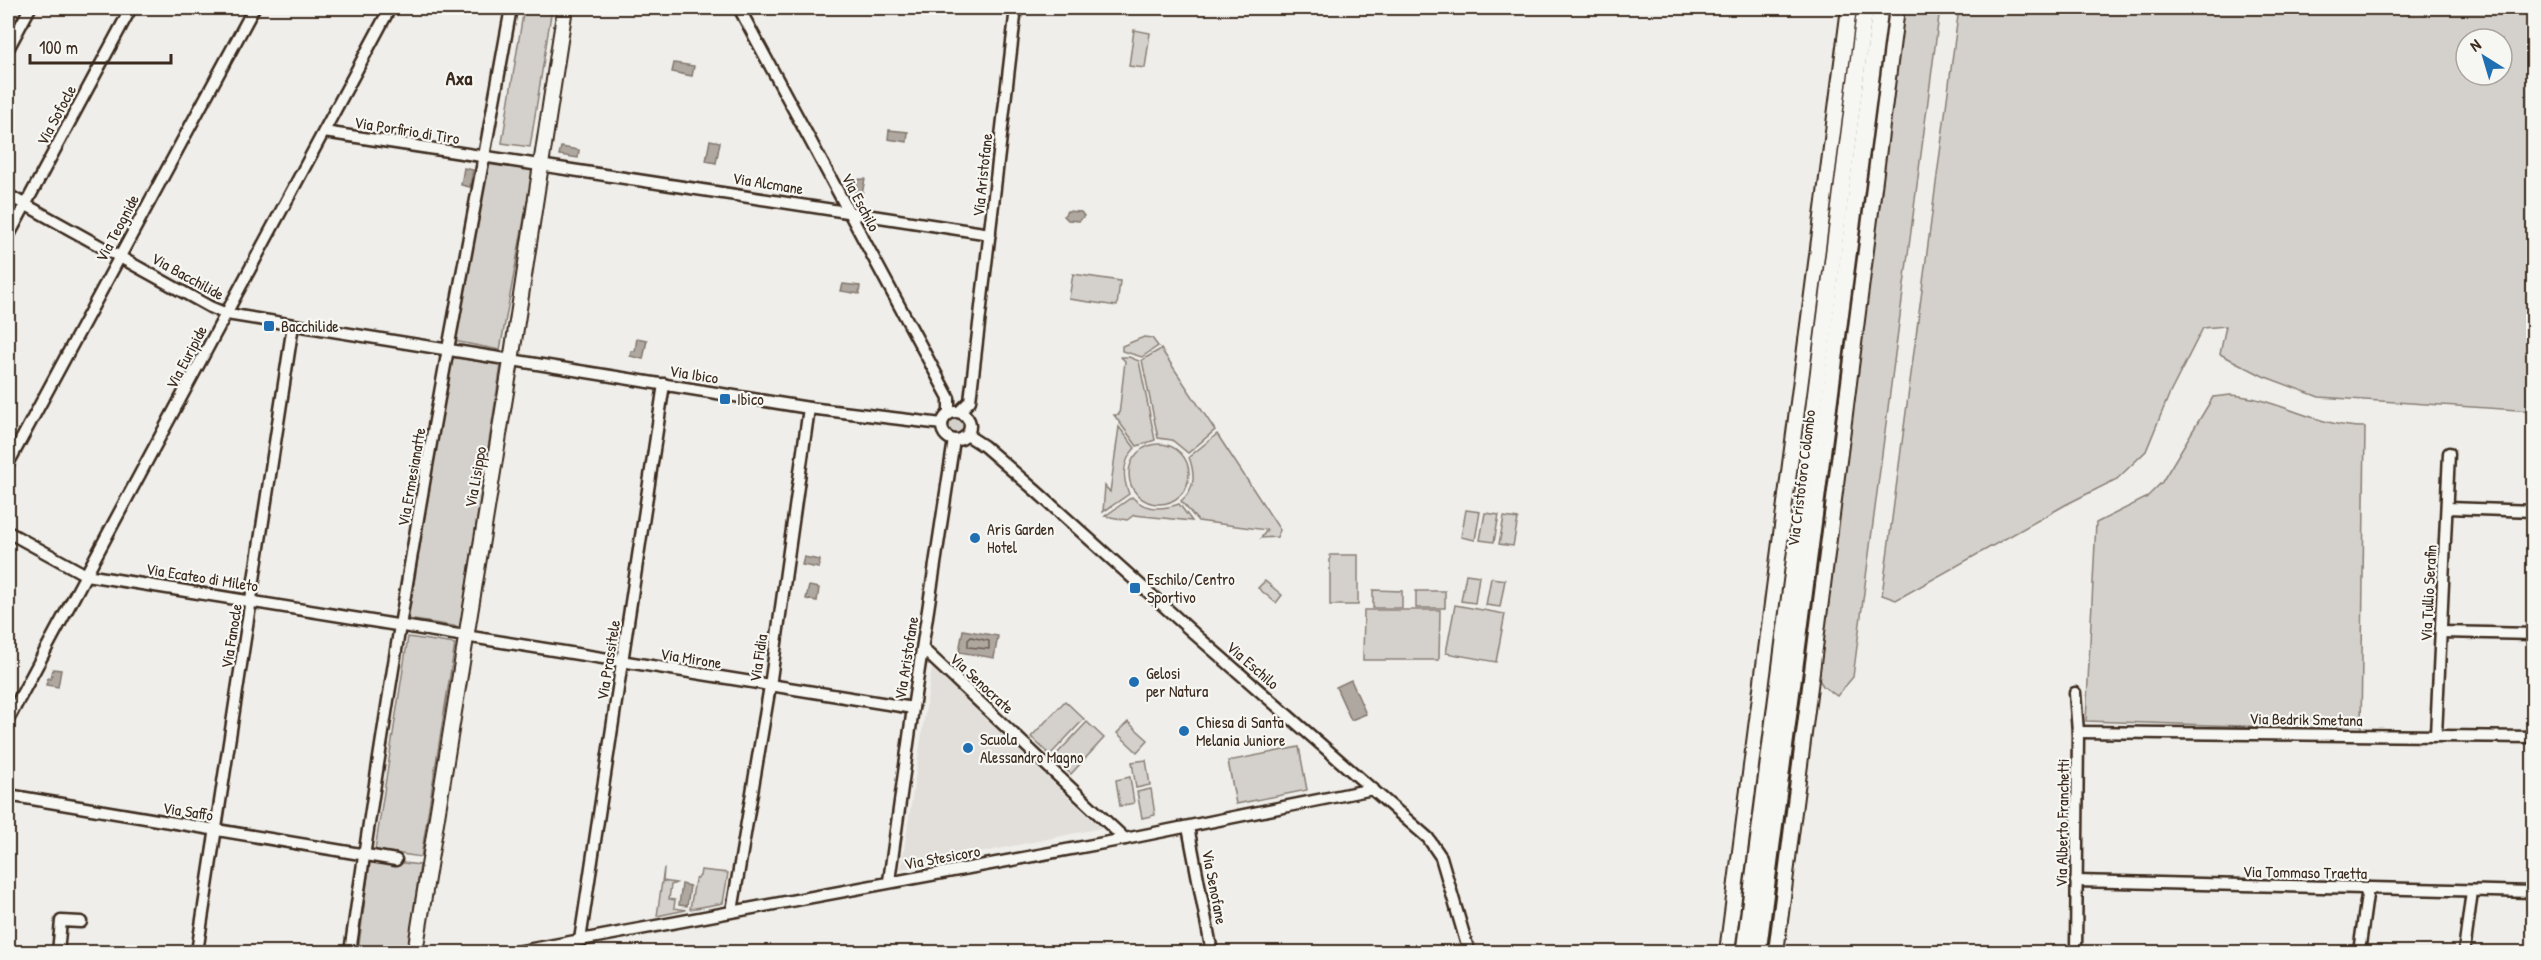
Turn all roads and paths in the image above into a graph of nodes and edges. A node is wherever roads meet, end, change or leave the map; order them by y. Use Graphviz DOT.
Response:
graph roads {
  1 [pos="30,8"];
  2 [pos="131,8"];
  3 [pos="254,8"];
  4 [pos="390,8"];
  5 [pos="511,8"];
  6 [pos="565,8"];
  7 [pos="739,8"];
  8 [pos="1016,8"];
  9 [pos="1849,8"];
  10 [pos="1864,8"];
  11 [pos="1880,8"];
  12 [pos="1897,8"];
  13 [pos="8,49"];
  14 [pos="324,132"];
  15 [pos="486,157"];
  16 [pos="541,164"];
  17 [pos="8,195"];
  18 [pos="25,205"];
  19 [pos="848,211"];
  20 [pos="990,234"];
  21 [pos="8,237"];
  22 [pos="119,255"];
  23 [pos="227,314"];
  24 [pos="293,325"];
  25 [pos="448,350"];
  26 [pos="477,355"];
  27 [pos="511,361"];
  28 [pos="664,384"];
  29 [pos="809,408"];
  30 [pos="954,413"];
  31 [pos="942,424"];
  32 [pos="967,435"];
  33 [pos="954,440"];
  34 [pos="2449,453"];
  35 [pos="8,464"];
  36 [pos="2448,508"];
  37 [pos="2534,511"];
  38 [pos="8,532"];
  39 [pos="86,575"];
  40 [pos="252,600"];
  41 [pos="401,626"];
  42 [pos="2441,632"];
  43 [pos="2534,634"];
  44 [pos="465,636"];
  45 [pos="923,649"];
  46 [pos="623,661"];
  47 [pos="770,686"];
  48 [pos="2075,693"];
  49 [pos="913,708"];
  50 [pos="8,720"];
  51 [pos="2078,732"];
  52 [pos="2436,735"];
  53 [pos="2534,737"];
  54 [pos="1373,789"];
  55 [pos="8,795"];
  56 [pos="1188,826"];
  57 [pos="215,831"];
  58 [pos="1125,839"];
  59 [pos="364,855"];
  60 [pos="396,860"];
  61 [pos="889,881"];
  62 [pos="2076,881"];
  63 [pos="2368,888"];
  64 [pos="2472,891"];
  65 [pos="2534,892"];
  66 [pos="732,911"];
  67 [pos="81,922"];
  68 [pos="580,940"];
  69 [pos="58,952"];
  70 [pos="197,952"];
  71 [pos="350,952"];
  72 [pos="415,952"];
  73 [pos="516,952"];
  74 [pos="1212,952"];
  75 [pos="1469,952"];
  76 [pos="1727,952"];
  77 [pos="1744,952"];
  78 [pos="1758,952"];
  79 [pos="1776,952"];
  80 [pos="2076,952"];
  81 [pos="2359,952"];
  82 [pos="2464,952"];
  1 -- 13 [label="street"];
  2 -- 18 [label="street, Via Sofocle"];
  3 -- 22 [label="street, Via Teognide"];
  4 -- 14 [label="street, Via Euripide"];
  5 -- 15 [label="street, Via Ermesianatte"];
  6 -- 16 [label="street, Via Lisippo"];
  7 -- 19 [label="street, Via Eschilo"];
  8 -- 20 [label="street, Via Aristofane"];
  9 -- 76 [label="street, Via Cristoforo Colombo"];
  10 -- 77 [label="main road, Via Cristoforo Colombo"];
  11 -- 78 [label="main road, Via Cristoforo Colombo"];
  12 -- 79 [label="street"];
  14 -- 15 [label="street, Via Porfirio di Tiro"];
  14 -- 23 [label="street, Via Euripide"];
  15 -- 16 [label="street, Via Porfirio di Tiro"];
  15 -- 25 [label="street, Via Ermesianatte"];
  16 -- 19 [label="street, Via Alcmane"];
  16 -- 27 [label="street, Via Lisippo"];
  17 -- 18 [label="street, Via Bacchilide"];
  18 -- 21 [label="street, Via Sofocle"];
  18 -- 22 [label="street, Via Bacchilide"];
  19 -- 20 [label="street, Via Alcmane"];
  19 -- 30 [label="street, Via Eschilo"];
  20 -- 30 [label="street, Via Aristofane"];
  22 -- 23 [label="street, Via Bacchilide"];
  22 -- 35 [label="street, Via Teognide"];
  23 -- 24 [label="street, Via Bacchilide"];
  23 -- 39 [label="street, Via Euripide"];
  24 -- 25 [label="street, Via Bacchilide"];
  24 -- 40 [label="street, Via Fanocle"];
  25 -- 26 [label="street, Via Bacchilide"];
  25 -- 41 [label="street, Via Ermesianatte"];
  26 -- 27 [label="street, Via Ibico"];
  27 -- 28 [label="street, Via Ibico"];
  27 -- 44 [label="street, Via Lisippo"];
  28 -- 29 [label="street, Via Ibico"];
  28 -- 46 [label="street, Via Prassitele"];
  29 -- 31 [label="street, Via Ibico"];
  29 -- 47 [label="street, Via Fidia"];
  30 -- 31 [label="street"];
  30 -- 32 [label="street"];
  31 -- 33 [label="street"];
  32 -- 33 [label="street"];
  32 -- 54 [label="street, Via Eschilo"];
  33 -- 45 [label="street, Via Aristofane"];
  34 -- 36 [label="street, Via Tullio Serafin"];
  36 -- 37 [label="street"];
  36 -- 42 [label="street, Via Tullio Serafin"];
  38 -- 39 [label="street, Via Ecateo di Mileto"];
  39 -- 40 [label="street, Via Ecateo di Mileto"];
  39 -- 50 [label="street, Via Euripide"];
  40 -- 41 [label="street, Via Ecateo di Mileto"];
  40 -- 57 [label="street, Via Fanocle"];
  41 -- 44 [label="street, Via Ecateo di Mileto"];
  41 -- 59 [label="street, Via Ermesianatte"];
  42 -- 43 [label="street"];
  42 -- 52 [label="street, Via Tullio Serafin"];
  44 -- 46 [label="street, Via Mirone"];
  44 -- 72 [label="street, Via Lisippo"];
  45 -- 49 [label="street, Via Aristofane"];
  45 -- 58 [label="street, Via Senocrate"];
  46 -- 47 [label="street, Via Mirone"];
  46 -- 68 [label="street, Via Prassitele"];
  47 -- 49 [label="street, Via Mirone"];
  47 -- 66 [label="street, Via Fidia"];
  48 -- 51 [label="street, Via Alberto Franchetti"];
  49 -- 61 [label="street, Via Aristofane"];
  51 -- 52 [label="street, Via Bedrik Smetana"];
  51 -- 62 [label="street, Via Alberto Franchetti"];
  52 -- 53 [label="street, Via Bedrik Smetana"];
  54 -- 56 [label="street, Via Stesicoro"];
  54 -- 75 [label="street, Via Eschilo"];
  55 -- 57 [label="street, Via Saffo"];
  56 -- 58 [label="street, Via Stesicoro"];
  56 -- 74 [label="street, Via Senofane"];
  57 -- 59 [label="street, Via Saffo"];
  57 -- 70 [label="street, Via Fanocle"];
  58 -- 61 [label="street, Via Stesicoro"];
  59 -- 60 [label="street, Via Saffo"];
  59 -- 71 [label="street, Via Ermesianatte"];
  61 -- 66 [label="street, Via Stesicoro"];
  62 -- 63 [label="street, Via Tommaso Traetta"];
  62 -- 80 [label="street, Via Alberto Franchetti"];
  63 -- 64 [label="street, Via Tommaso Traetta"];
  63 -- 81 [label="street"];
  64 -- 65 [label="street, Via Tommaso Traetta"];
  64 -- 82 [label="street"];
  66 -- 68 [label="street, Via Stesicoro"];
  67 -- 69 [label="street"];
  68 -- 73 [label="street, Via Stesicoro"];
}
